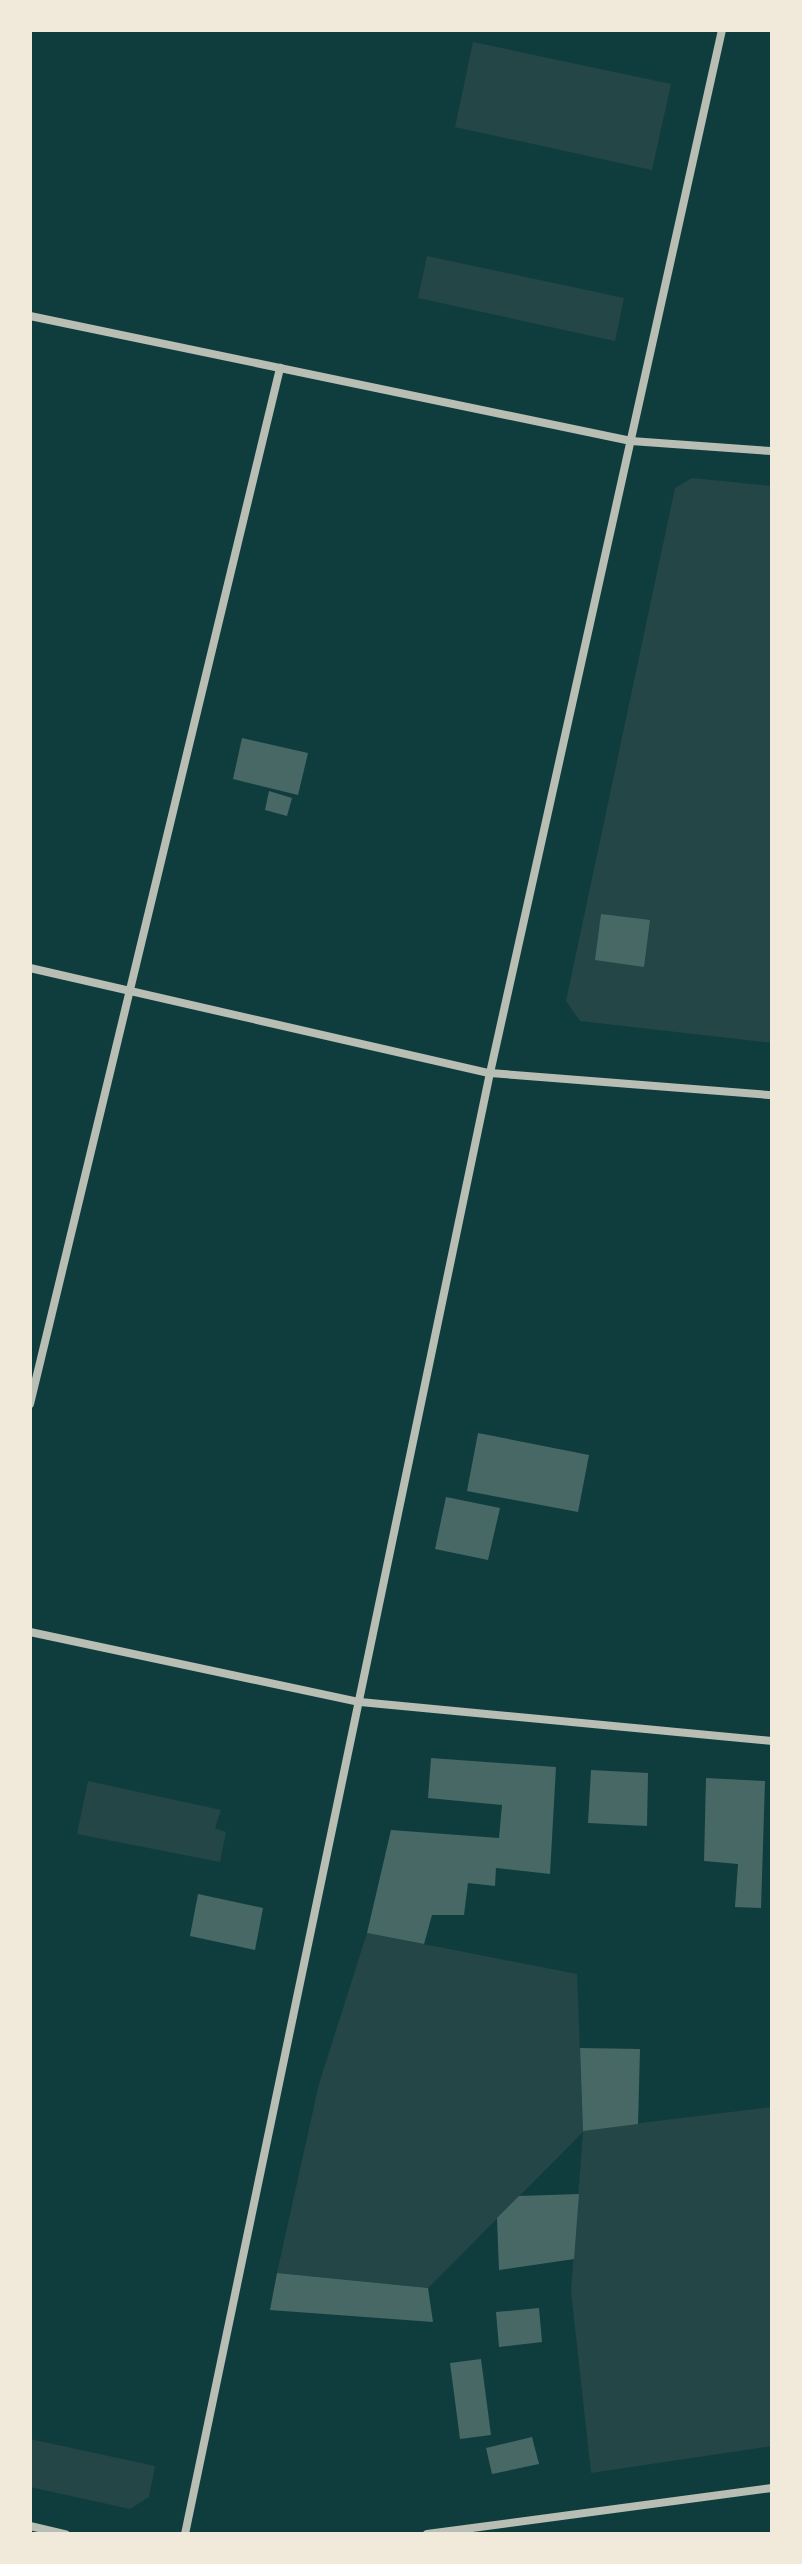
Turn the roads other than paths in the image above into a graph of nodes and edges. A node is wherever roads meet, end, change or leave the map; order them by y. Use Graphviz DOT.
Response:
graph roads {
  1 [pos="722,30"];
  2 [pos="30,316"];
  3 [pos="280,368"];
  4 [pos="631,441"];
  5 [pos="772,451"];
  6 [pos="30,968"];
  7 [pos="133,991"];
  8 [pos="490,1073"];
  9 [pos="772,1095"];
  10 [pos="30,1404"];
  11 [pos="30,1632"];
  12 [pos="360,1702"];
  13 [pos="772,1741"];
  14 [pos="772,2488"];
  15 [pos="30,2526"];
  16 [pos="66,2534"];
  17 [pos="185,2534"];
  18 [pos="427,2534"];
  1 -- 4 [label="street"];
  2 -- 3 [label="street"];
  3 -- 4 [label="street"];
  3 -- 7 [label="street"];
  4 -- 5 [label="street"];
  4 -- 8 [label="street"];
  6 -- 7 [label="street"];
  7 -- 8 [label="street"];
  7 -- 10 [label="street"];
  8 -- 9 [label="street"];
  8 -- 12 [label="street"];
  11 -- 12 [label="street"];
  12 -- 13 [label="street"];
  12 -- 17 [label="street"];
  14 -- 18 [label="street"];
  15 -- 16 [label="street"];
}
